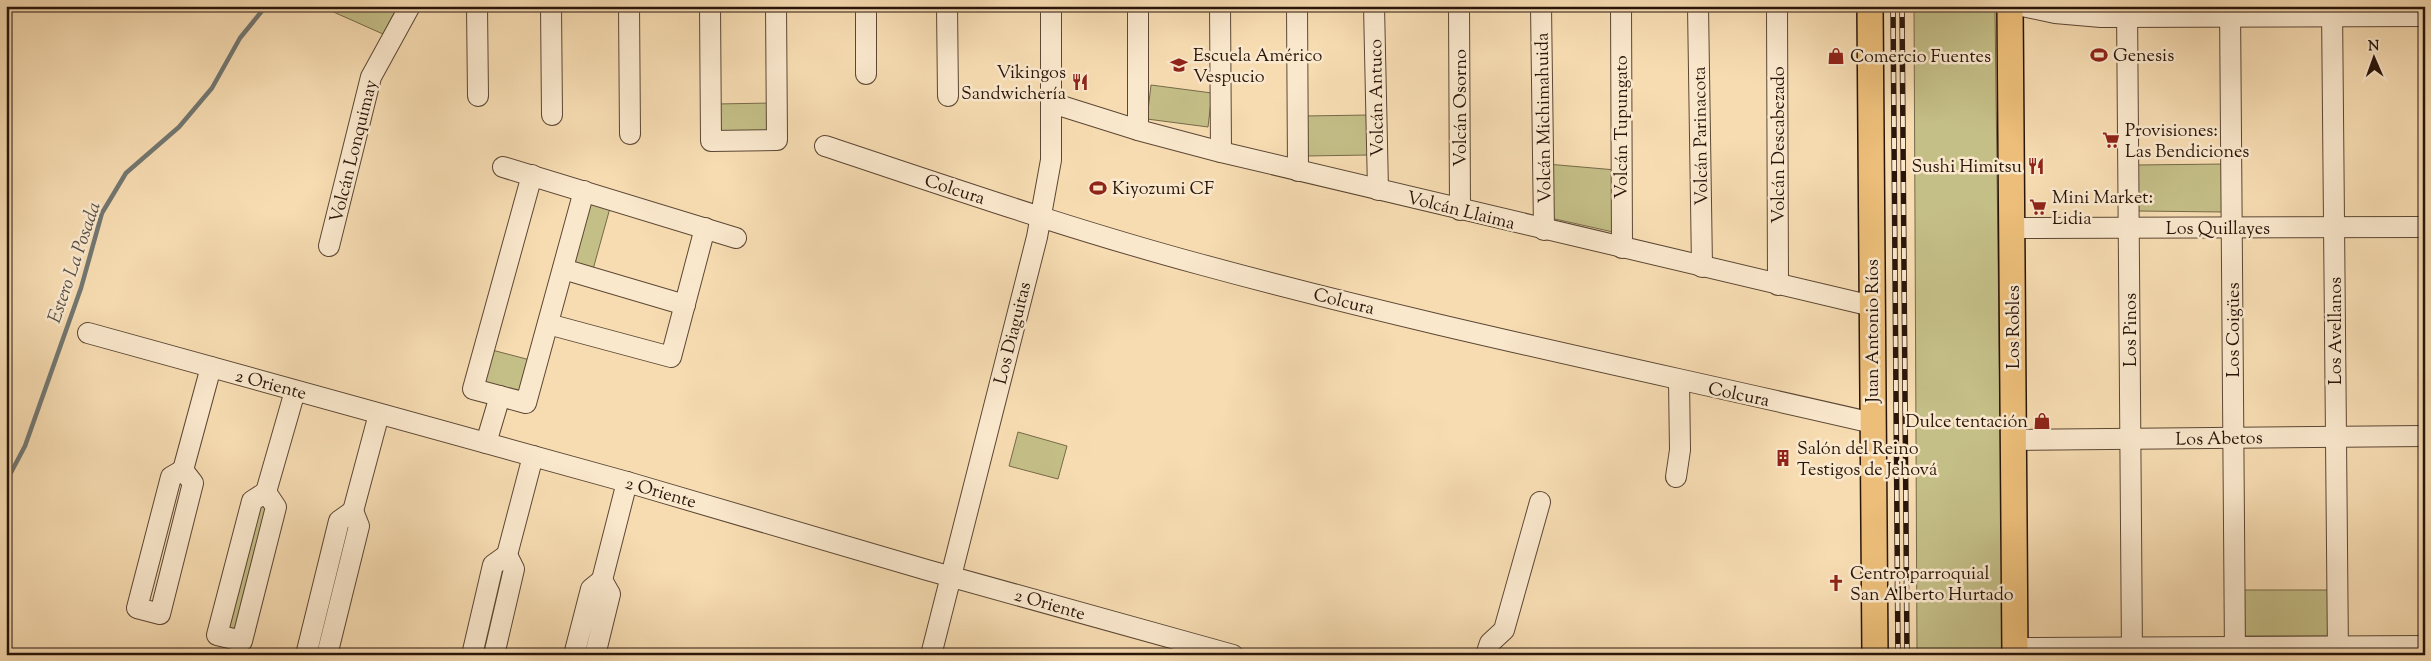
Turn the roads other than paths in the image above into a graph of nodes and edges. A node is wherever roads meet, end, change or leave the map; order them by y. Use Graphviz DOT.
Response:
graph roads {
  1 [pos="410,6"];
  2 [pos="477,6"];
  3 [pos="551,6"];
  4 [pos="629,6"];
  5 [pos="710,6"];
  6 [pos="776,6"];
  7 [pos="866,6"];
  8 [pos="947,6"];
  9 [pos="1051,6"];
  10 [pos="1138,6"];
  11 [pos="1220,6"];
  12 [pos="1297,6"];
  13 [pos="1374,6"];
  14 [pos="1459,6"];
  15 [pos="1542,6"];
  16 [pos="1621,6"];
  17 [pos="1698,6"];
  18 [pos="1777,6"];
  19 [pos="1870,6"];
  20 [pos="2010,6"];
  21 [pos="2022,6"];
  22 [pos="2332,11"];
  23 [pos="2127,12"];
  24 [pos="2230,12"];
  25 [pos="2425,16"];
  26 [pos="866,74"];
  27 [pos="478,96"];
  28 [pos="948,96"];
  29 [pos="1052,103"];
  30 [pos="552,116"];
  31 [pos="1138,130"];
  32 [pos="630,134"];
  33 [pos="825,146"];
  34 [pos="1221,152"];
  35 [pos="503,166"];
  36 [pos="1298,170"];
  37 [pos="532,176"];
  38 [pos="1378,190"];
  39 [pos="584,192"];
  40 [pos="1460,210"];
  41 [pos="1040,217"];
  42 [pos="2334,227"];
  43 [pos="2425,227"];
  44 [pos="705,228"];
  45 [pos="2012,228"];
  46 [pos="2129,228"];
  47 [pos="2232,228"];
  48 [pos="1544,230"];
  49 [pos="736,238"];
  50 [pos="329,246"];
  51 [pos="1622,248"];
  52 [pos="1702,266"];
  53 [pos="563,269"];
  54 [pos="1778,285"];
  55 [pos="685,305"];
  56 [pos="1872,306"];
  57 [pos="548,324"];
  58 [pos="88,333"];
  59 [pos="211,367"];
  60 [pos="1679,381"];
  61 [pos="295,391"];
  62 [pos="500,396"];
  63 [pos="379,414"];
  64 [pos="1873,422"];
  65 [pos="2425,436"];
  66 [pos="2336,437"];
  67 [pos="2234,438"];
  68 [pos="2130,439"];
  69 [pos="2014,440"];
  70 [pos="486,443"];
  71 [pos="533,456"];
  72 [pos="183,470"];
  73 [pos="1676,477"];
  74 [pos="627,482"];
  75 [pos="266,492"];
  76 [pos="1540,502"];
  77 [pos="353,511"];
  78 [pos="507,555"];
  79 [pos="952,577"];
  80 [pos="602,580"];
  81 [pos="2425,646"];
  82 [pos="2338,650"];
  83 [pos="2015,651"];
  84 [pos="2132,651"];
  85 [pos="2235,651"];
  86 [pos="306,655"];
  87 [pos="327,655"];
  88 [pos="472,655"];
  89 [pos="494,655"];
  90 [pos="574,655"];
  91 [pos="595,655"];
  92 [pos="931,655"];
  93 [pos="1233,655"];
  94 [pos="1486,655"];
  95 [pos="1874,655"];
  1 -- 50 [label="street, Volcán Lonquimay"];
  2 -- 27 [label="street"];
  3 -- 30 [label="street"];
  4 -- 32 [label="street"];
  5 -- 6 [label="street"];
  7 -- 26 [label="street"];
  8 -- 28 [label="street"];
  9 -- 29 [label="street, Los Diaguitas"];
  10 -- 31 [label="street"];
  11 -- 34 [label="street"];
  12 -- 36 [label="street"];
  13 -- 38 [label="street, Volcán Antuco"];
  14 -- 40 [label="street, Volcán Osorno"];
  15 -- 48 [label="street, Volcán Michimahuida"];
  16 -- 51 [label="street, Volcán Tupungato"];
  17 -- 52 [label="street, Volcán Parinacota"];
  18 -- 54 [label="street, Volcán Descabezado"];
  19 -- 56 [label="main road, Juan Antonio Ríos"];
  20 -- 45 [label="main road, Los Robles"];
  21 -- 23 [label="street"];
  22 -- 24 [label="street"];
  22 -- 25 [label="street"];
  22 -- 42 [label="street, Los Avellanos"];
  23 -- 24 [label="street"];
  23 -- 46 [label="street, Los Pinos"];
  24 -- 47 [label="street, Los Coigües"];
  29 -- 31 [label="street, Volcán Llaima"];
  29 -- 41 [label="street, Los Diaguitas"];
  31 -- 34 [label="street, Volcán Llaima"];
  33 -- 41 [label="street, Colcura"];
  34 -- 36 [label="street, Volcán Llaima"];
  35 -- 37 [label="street"];
  36 -- 38 [label="street, Volcán Llaima"];
  37 -- 39 [label="street"];
  37 -- 62 [label="street"];
  38 -- 40 [label="street, Volcán Llaima"];
  39 -- 44 [label="street"];
  39 -- 53 [label="street"];
  40 -- 48 [label="street, Volcán Llaima"];
  41 -- 60 [label="street, Colcura"];
  41 -- 79 [label="street, Los Diaguitas"];
  42 -- 43 [label="street, Los Quillayes"];
  42 -- 47 [label="street, Los Quillayes"];
  42 -- 66 [label="street, Los Avellanos"];
  44 -- 49 [label="street"];
  44 -- 55 [label="street"];
  45 -- 46 [label="street, Los Quillayes"];
  45 -- 69 [label="main road, Los Robles"];
  46 -- 47 [label="street, Los Quillayes"];
  46 -- 68 [label="street, Los Pinos"];
  47 -- 67 [label="street, Los Coigües"];
  48 -- 51 [label="street, Volcán Llaima"];
  51 -- 52 [label="street, Volcán Llaima"];
  52 -- 54 [label="street, Volcán Llaima"];
  53 -- 55 [label="street"];
  53 -- 57 [label="street"];
  54 -- 56 [label="street, Volcán Llaima"];
  55 -- 57 [label="street"];
  56 -- 64 [label="main road, Juan Antonio Ríos"];
  57 -- 62 [label="street"];
  58 -- 59 [label="street, 2 Oriente"];
  59 -- 61 [label="street, 2 Oriente"];
  59 -- 72 [label="street"];
  60 -- 64 [label="street, Colcura"];
  60 -- 73 [label="street"];
  61 -- 63 [label="street, 2 Oriente"];
  61 -- 75 [label="street"];
  62 -- 70 [label="street"];
  63 -- 70 [label="street, 2 Oriente"];
  63 -- 77 [label="street"];
  64 -- 95 [label="main road, Juan Antonio Ríos"];
  65 -- 66 [label="street, Los Abetos"];
  66 -- 67 [label="street, Los Abetos"];
  66 -- 82 [label="street, Los Avellanos"];
  67 -- 68 [label="street, Los Abetos"];
  67 -- 85 [label="street, Los Coigües"];
  68 -- 69 [label="street, Los Abetos"];
  68 -- 84 [label="street, Los Pinos"];
  69 -- 83 [label="main road, Los Robles"];
  70 -- 71 [label="street, 2 Oriente"];
  71 -- 74 [label="street, 2 Oriente"];
  71 -- 78 [label="street"];
  72 -- 72 [label="street"];
  74 -- 79 [label="street, 2 Oriente"];
  74 -- 80 [label="street"];
  75 -- 75 [label="street"];
  76 -- 94 [label="street"];
  77 -- 86 [label="street"];
  77 -- 87 [label="street"];
  78 -- 88 [label="street"];
  78 -- 89 [label="street"];
  79 -- 92 [label="street, Los Diaguitas"];
  79 -- 93 [label="street, 2 Oriente"];
  80 -- 90 [label="street"];
  80 -- 91 [label="street"];
  81 -- 82 [label="street"];
  82 -- 85 [label="street"];
  83 -- 84 [label="street"];
  84 -- 85 [label="street"];
}
